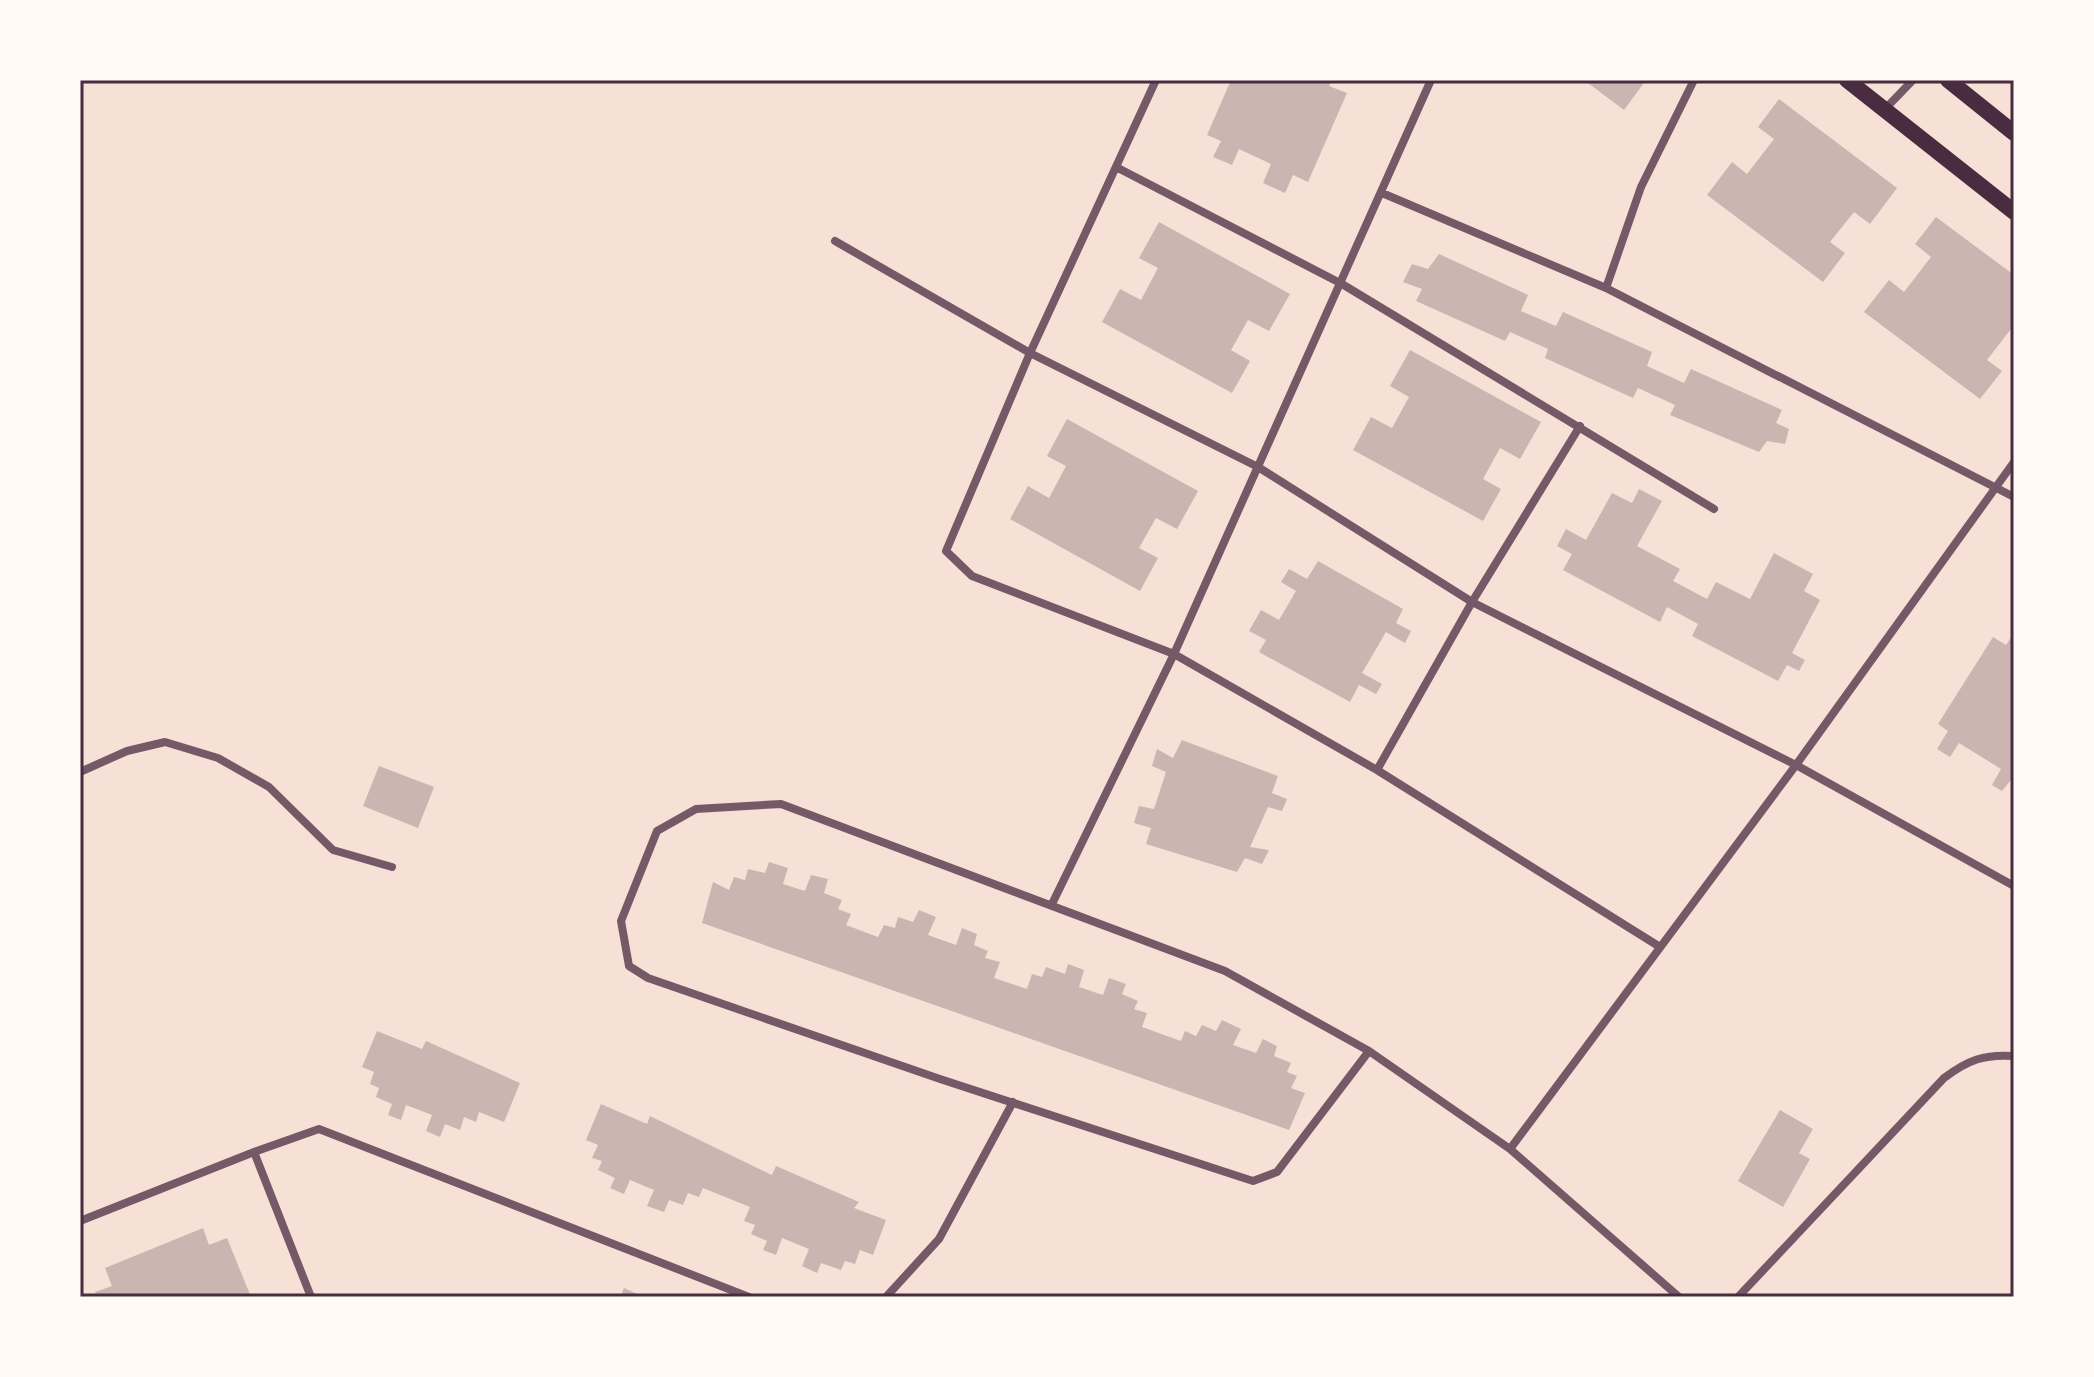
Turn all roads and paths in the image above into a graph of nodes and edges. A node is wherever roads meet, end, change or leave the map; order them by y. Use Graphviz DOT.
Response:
graph roads {
  1 [pos="1156,80"];
  2 [pos="1431,80"];
  3 [pos="1694,80"];
  4 [pos="1847,80"];
  5 [pos="1913,80"];
  6 [pos="1948,80"];
  7 [pos="1885,110"];
  8 [pos="2014,133"];
  9 [pos="1116,167"];
  10 [pos="1382,193"];
  11 [pos="2014,212"];
  12 [pos="835,241"];
  13 [pos="1342,284"];
  14 [pos="1606,288"];
  15 [pos="1030,353"];
  16 [pos="1580,426"];
  17 [pos="2014,462"];
  18 [pos="1258,467"];
  19 [pos="1997,486"];
  20 [pos="2014,497"];
  21 [pos="1714,509"];
  22 [pos="1472,602"];
  23 [pos="1174,654"];
  24 [pos="1796,765"];
  25 [pos="1377,770"];
  26 [pos="80,772"];
  27 [pos="392,867"];
  28 [pos="2014,886"];
  29 [pos="1052,904"];
  30 [pos="1660,947"];
  31 [pos="1369,1051"];
  32 [pos="2014,1056"];
  33 [pos="1013,1102"];
  34 [pos="1510,1149"];
  35 [pos="254,1152"];
  36 [pos="80,1221"];
  37 [pos="311,1297"];
  38 [pos="749,1297"];
  39 [pos="886,1297"];
  40 [pos="1679,1297"];
  41 [pos="1738,1297"];
  1 -- 9 [label="street"];
  2 -- 10 [label="street"];
  3 -- 14 [label="street"];
  4 -- 7 [label="main road"];
  5 -- 7 [label="street"];
  6 -- 8 [label="main road"];
  7 -- 11 [label="main road"];
  9 -- 13 [label="street"];
  9 -- 15 [label="street"];
  10 -- 13 [label="street"];
  10 -- 14 [label="street"];
  12 -- 15 [label="street"];
  13 -- 16 [label="street"];
  13 -- 18 [label="street"];
  14 -- 19 [label="street"];
  15 -- 18 [label="street"];
  15 -- 23 [label="street"];
  16 -- 21 [label="street"];
  16 -- 22 [label="street"];
  17 -- 19 [label="street"];
  18 -- 22 [label="street"];
  18 -- 23 [label="street"];
  19 -- 20 [label="street"];
  19 -- 24 [label="street"];
  22 -- 24 [label="street"];
  22 -- 25 [label="street"];
  23 -- 25 [label="street"];
  23 -- 29 [label="street"];
  24 -- 28 [label="street"];
  24 -- 30 [label="street"];
  25 -- 30 [label="street"];
  26 -- 27 [label="street"];
  29 -- 31 [label="street"];
  29 -- 33 [label="street"];
  30 -- 34 [label="street"];
  31 -- 33 [label="street"];
  31 -- 34 [label="street"];
  32 -- 41 [label="street"];
  33 -- 39 [label="street"];
  34 -- 40 [label="street"];
  35 -- 36 [label="street"];
  35 -- 37 [label="street"];
  35 -- 38 [label="street"];
}
